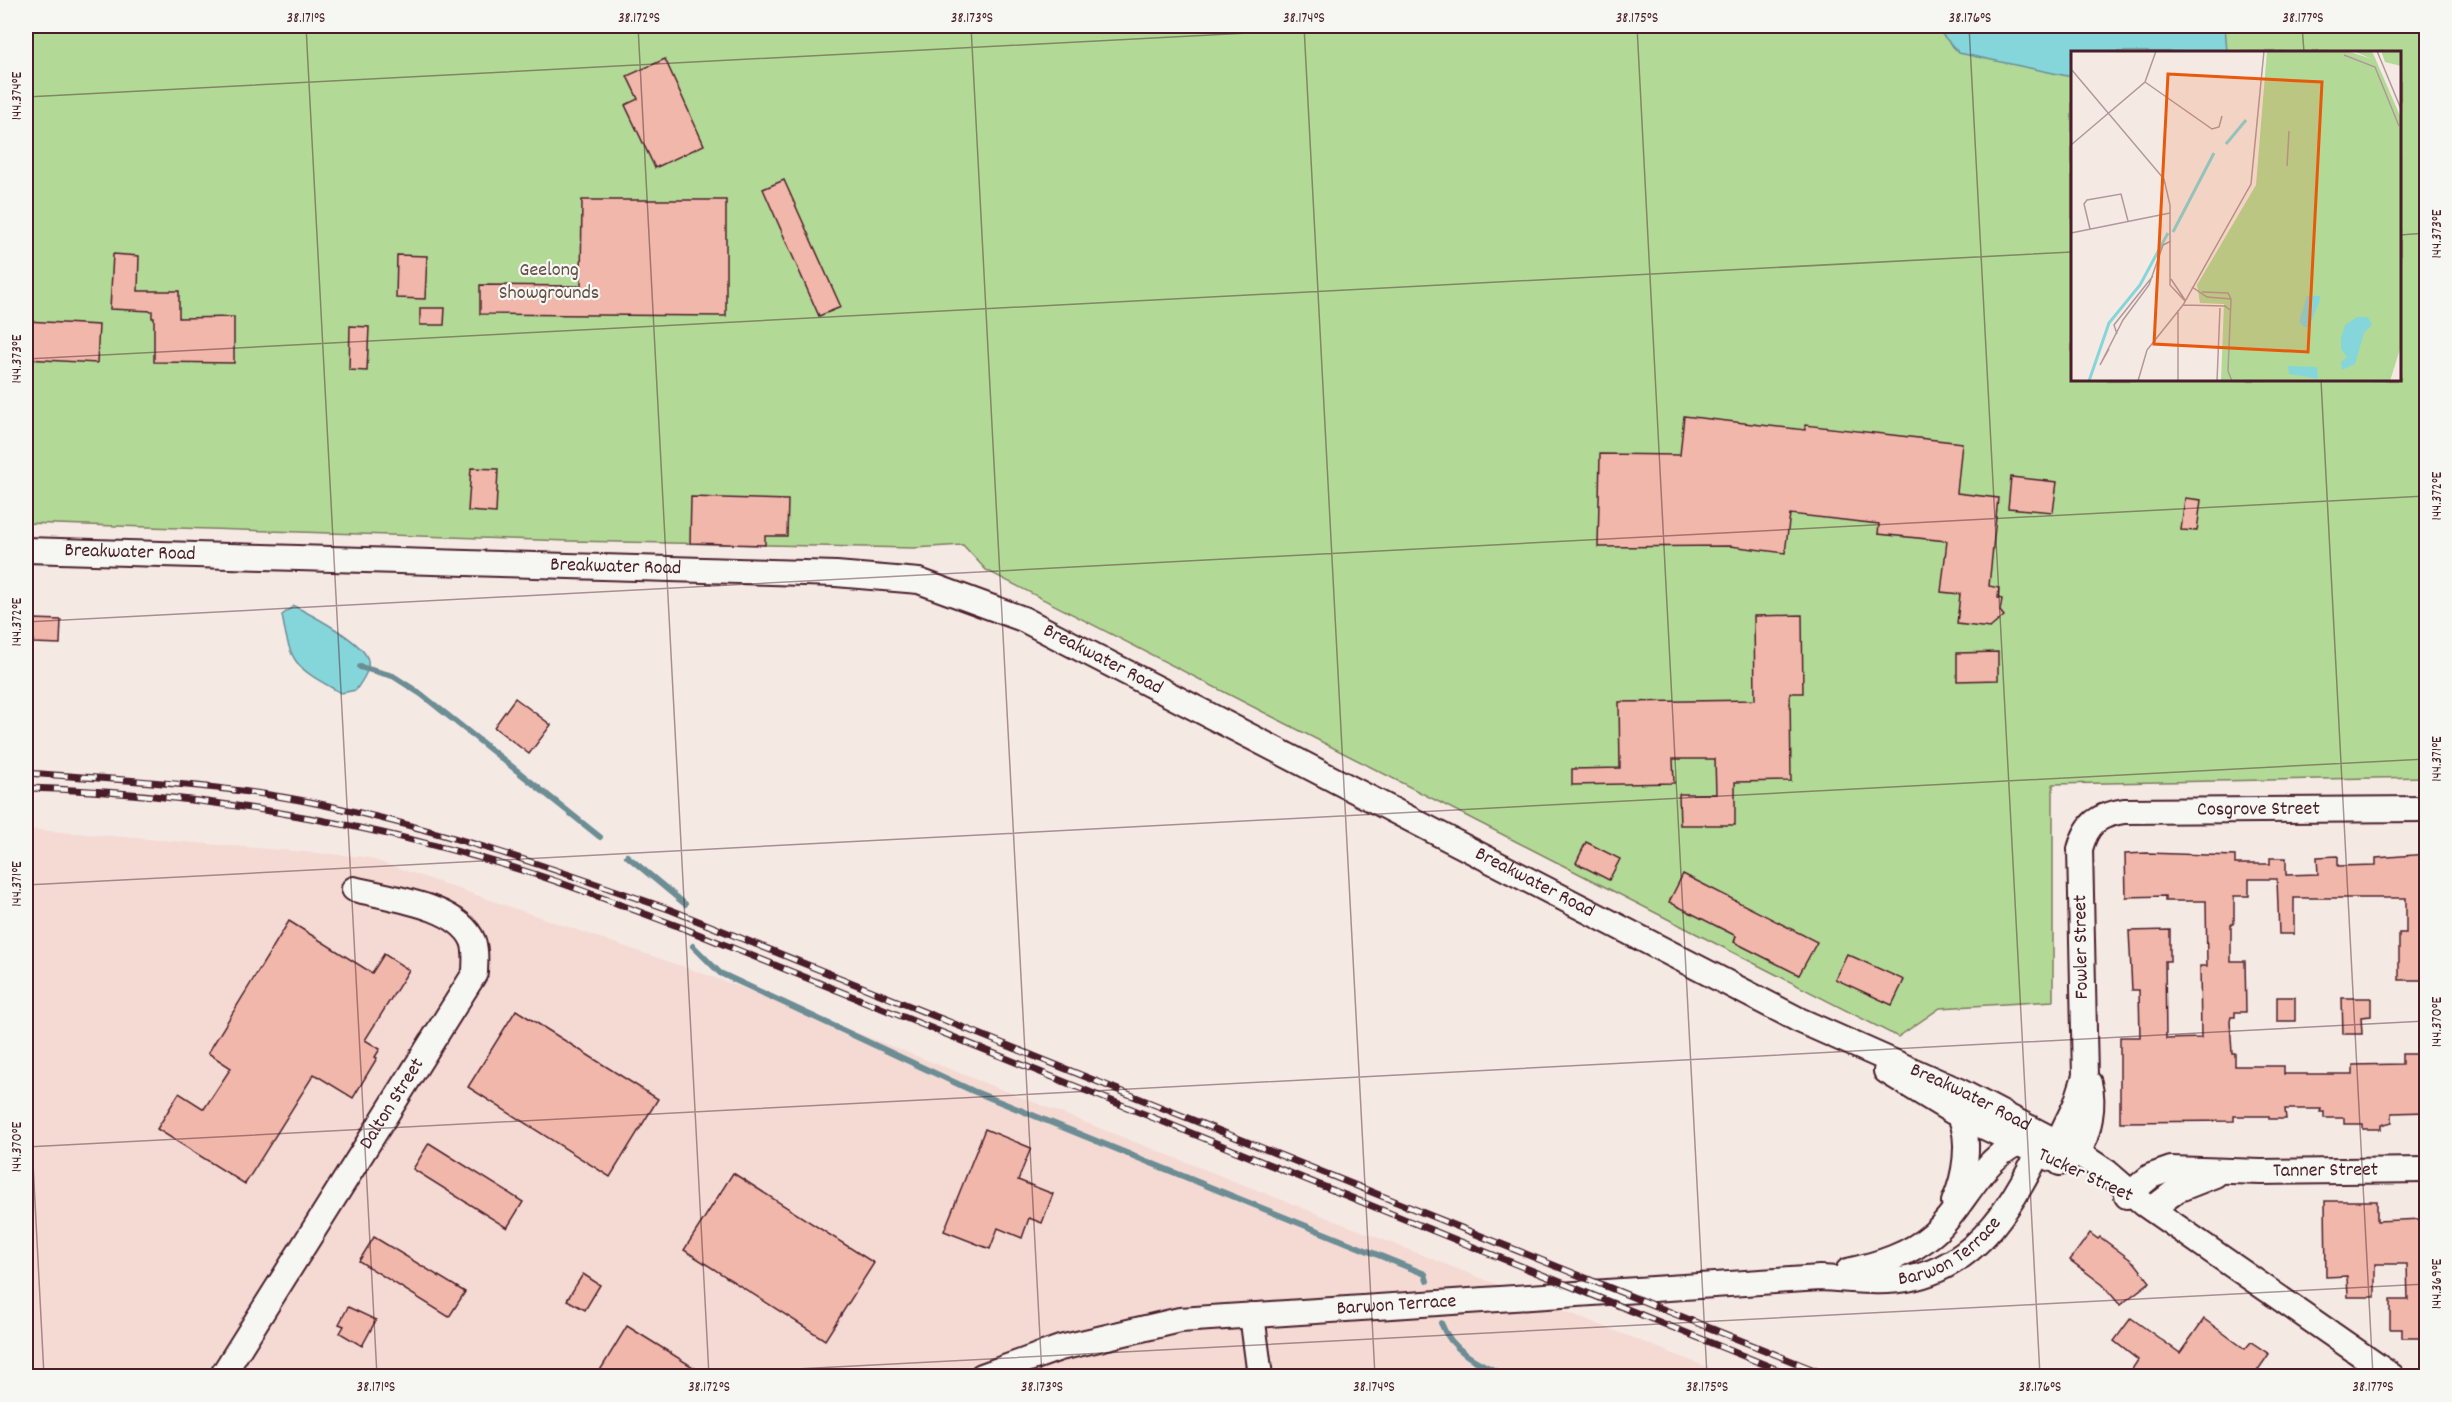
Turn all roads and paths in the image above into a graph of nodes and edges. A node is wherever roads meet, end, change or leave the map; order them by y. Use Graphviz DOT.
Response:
graph roads {
  1 [pos="26,550"];
  2 [pos="2427,809"];
  3 [pos="2092,821"];
  4 [pos="354,889"];
  5 [pos="1840,1040"];
  6 [pos="1918,1081"];
  7 [pos="1959,1114"];
  8 [pos="2016,1144"];
  9 [pos="2056,1150"];
  10 [pos="2427,1170"];
  11 [pos="2138,1201"];
  12 [pos="1933,1234"];
  13 [pos="1820,1278"];
  14 [pos="1252,1315"];
  15 [pos="222,1377"];
  16 [pos="982,1377"];
  17 [pos="1260,1377"];
  18 [pos="2392,1377"];
  1 -- 5 [label="street, Breakwater Road"];
  2 -- 3 [label="street, Cosgrove Street"];
  3 -- 9 [label="street, Fowler Street"];
  4 -- 15 [label="street, Dalton Street"];
  5 -- 6 [label="street, Tucker Street"];
  6 -- 7 [label="street, Tucker Street"];
  6 -- 9 [label="street, Breakwater Road"];
  7 -- 8 [label="street, Tucker Street"];
  7 -- 12 [label="street, Barwon Terrace"];
  8 -- 9 [label="street, Tucker Street"];
  8 -- 12 [label="street, Barwon Terrace"];
  9 -- 11 [label="street, Tucker Street"];
  9 -- 13 [label="street, Barwon Terrace"];
  10 -- 11 [label="street, Tanner Street"];
  11 -- 18 [label="street, Tucker Street"];
  12 -- 13 [label="street, Barwon Terrace"];
  13 -- 14 [label="street, Barwon Terrace"];
  14 -- 16 [label="street, Barwon Terrace"];
  14 -- 17 [label="street"];
}
